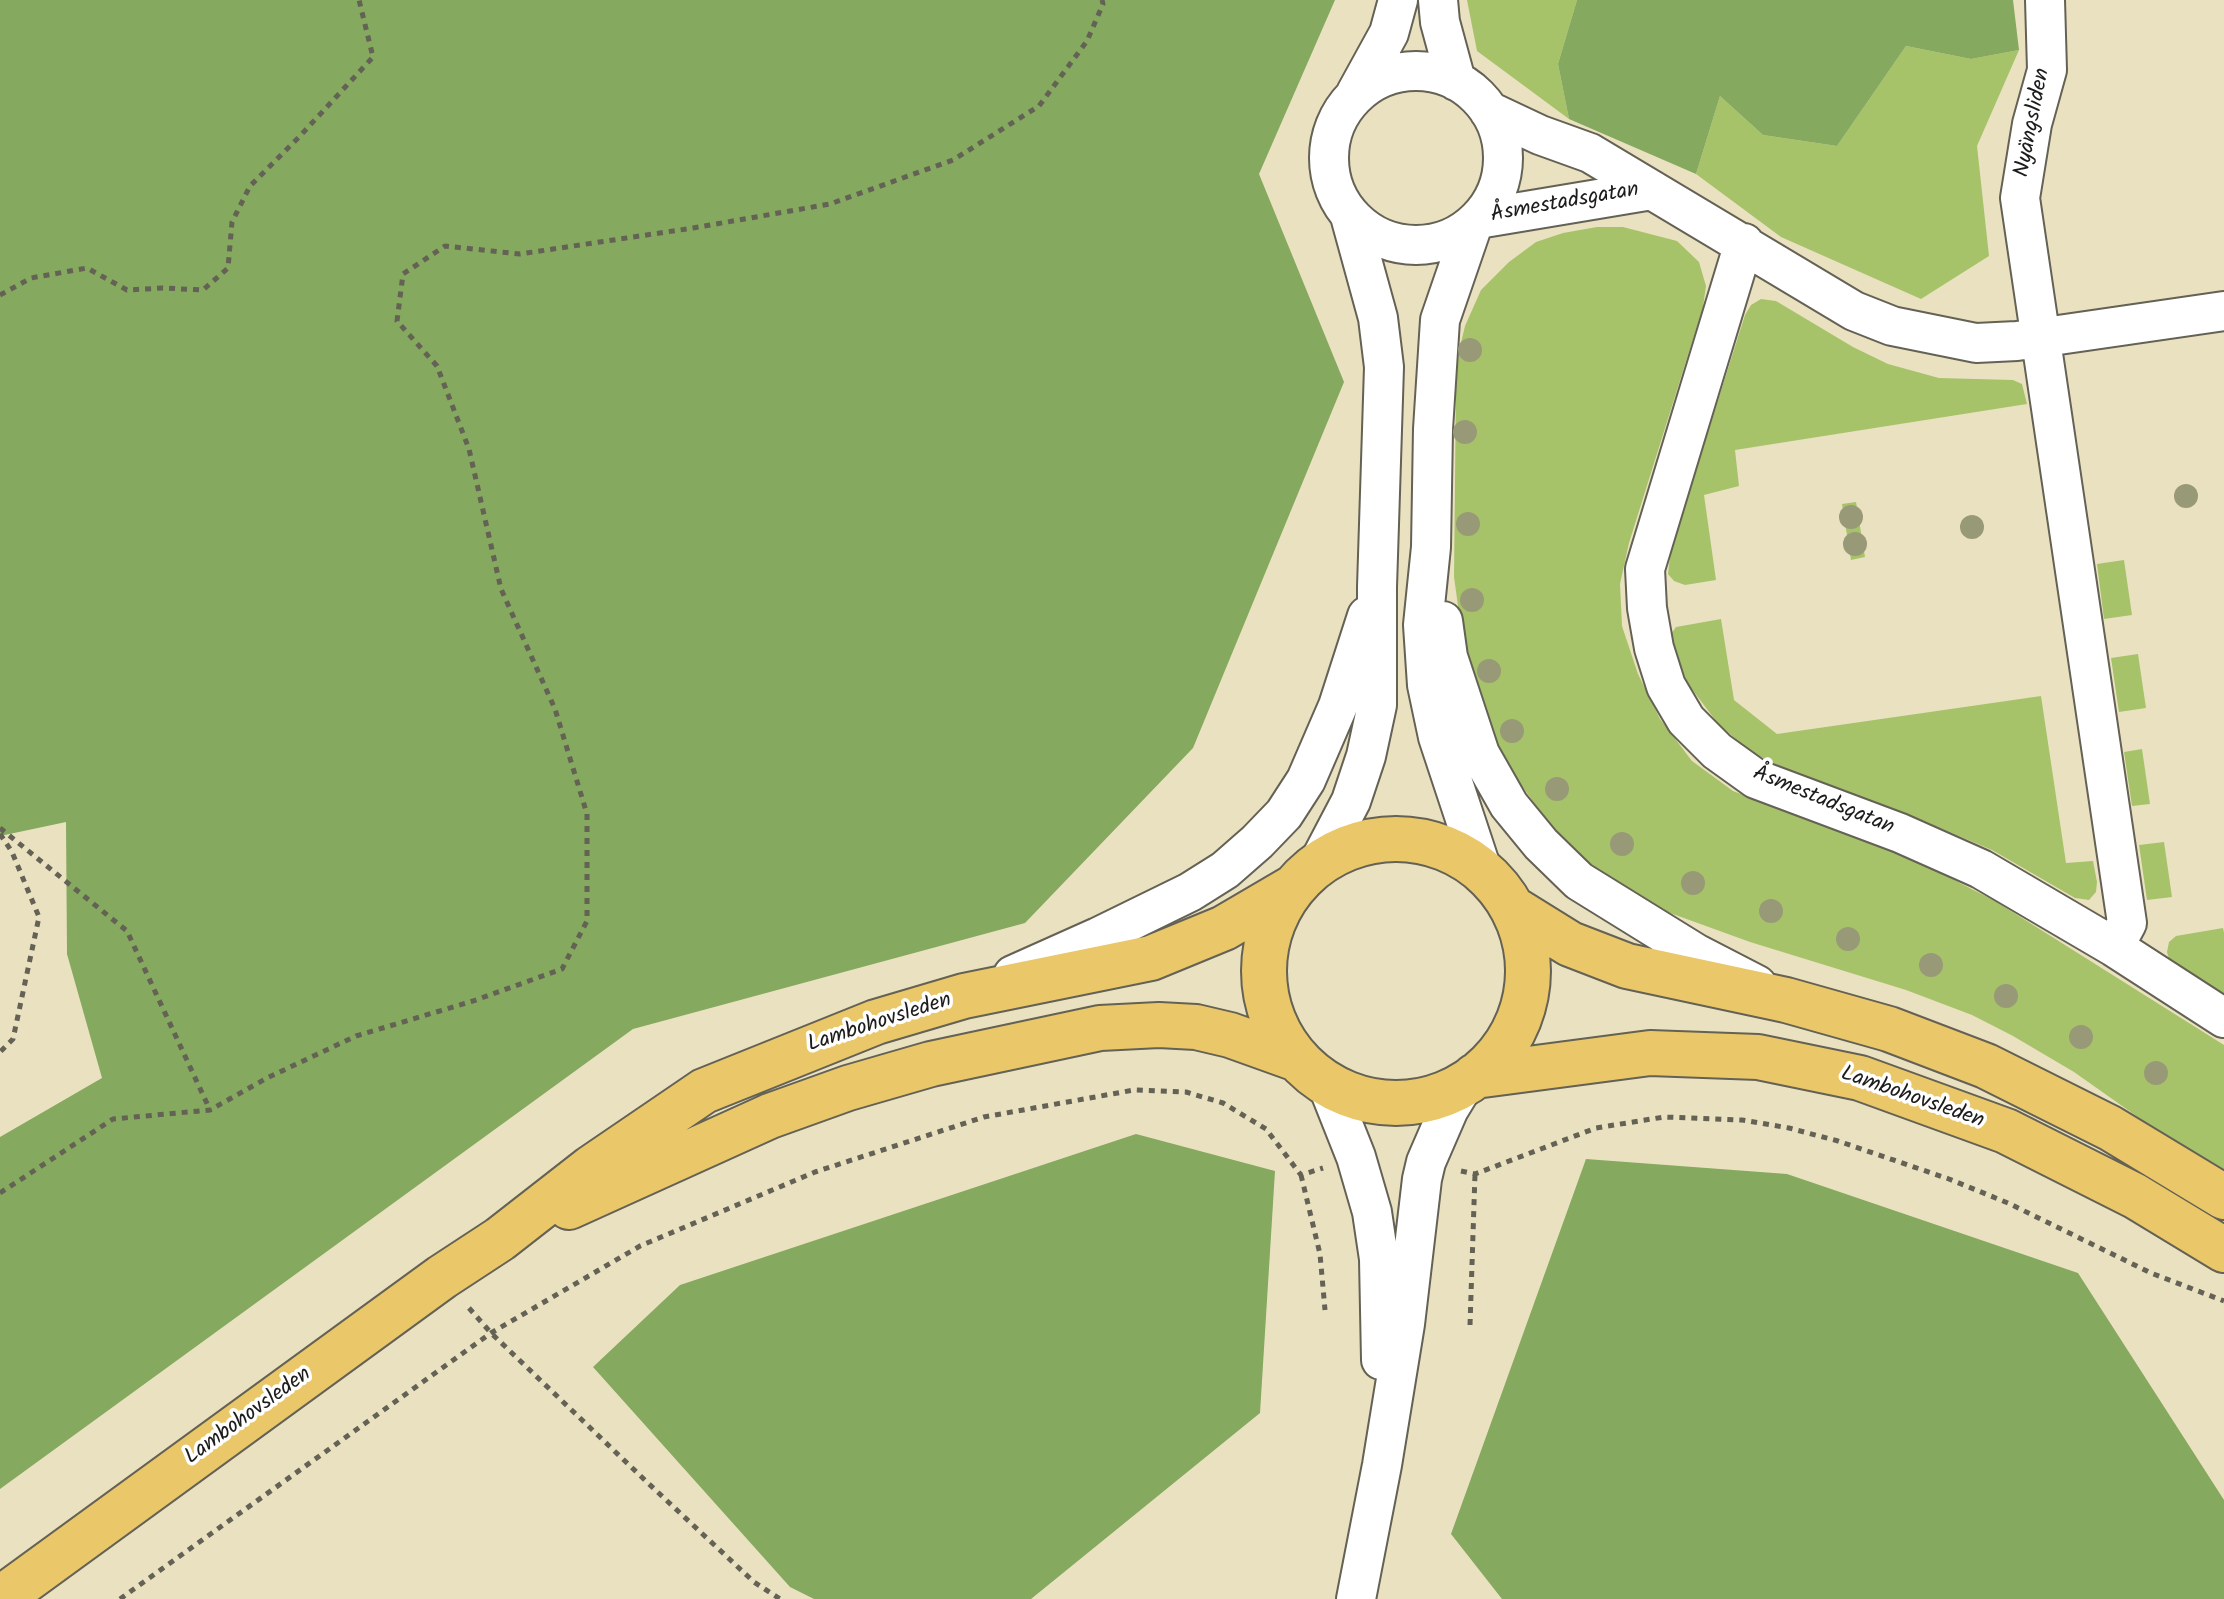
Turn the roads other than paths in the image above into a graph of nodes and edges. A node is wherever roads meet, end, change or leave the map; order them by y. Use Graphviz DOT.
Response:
graph roads {
  1 [pos="1398,0"];
  2 [pos="1438,0"];
  3 [pos="2045,0"];
  4 [pos="1456,81"];
  5 [pos="1356,93"];
  6 [pos="1489,111"];
  7 [pos="1652,190"];
  8 [pos="1350,216"];
  9 [pos="1476,221"];
  10 [pos="1744,243"];
  11 [pos="2224,311"];
  12 [pos="2042,338"];
  13 [pos="1431,547"];
  14 [pos="1377,587"];
  15 [pos="1482,870"];
  16 [pos="1306,876"];
  17 [pos="1512,908"];
  18 [pos="2114,947"];
  19 [pos="964,996"];
  20 [pos="1786,1000"];
  21 [pos="2224,1018"];
  22 [pos="1312,1071"];
  23 [pos="1469,1081"];
  24 [pos="2224,1197"];
  25 [pos="500,1239"];
  26 [pos="2224,1250"];
  27 [pos="1382,1465"];
  28 [pos="0,1599"];
  29 [pos="1356,1599"];
  1 -- 5 [label="street"];
  2 -- 4 [label="street"];
  3 -- 12 [label="street, Nyängsliden"];
  4 -- 5 [label="street"];
  4 -- 6 [label="street"];
  5 -- 8 [label="street"];
  6 -- 7 [label="street, Åsmestadsgatan"];
  6 -- 9 [label="street"];
  7 -- 9 [label="street, Åsmestadsgatan"];
  7 -- 10 [label="street, Åsmestadsgatan"];
  8 -- 9 [label="street"];
  8 -- 14 [label="street"];
  9 -- 13 [label="street, Åsmestadsgatan"];
  10 -- 12 [label="street, Åsmestadsgatan"];
  10 -- 18 [label="street, Åsmestadsgatan"];
  11 -- 12 [label="street, Åsmestadsgatan"];
  12 -- 18 [label="street"];
  13 -- 15 [label="street, Åsmestadsgatan"];
  13 -- 20 [label="street"];
  14 -- 16 [label="street"];
  14 -- 19 [label="street"];
  15 -- 16 [label="main road"];
  15 -- 17 [label="main road"];
  16 -- 19 [label="main road, Lambohovsleden"];
  16 -- 22 [label="main road"];
  17 -- 20 [label="main road"];
  17 -- 23 [label="main road"];
  18 -- 21 [label="street, Åsmestadsgatan"];
  19 -- 25 [label="main road, Lambohovsleden"];
  20 -- 24 [label="main road"];
  22 -- 23 [label="main road"];
  22 -- 25 [label="main road, Lambohovsleden"];
  22 -- 27 [label="street"];
  23 -- 26 [label="main road, Lambohovsleden"];
  23 -- 27 [label="street"];
  25 -- 28 [label="main road, Lambohovsleden"];
  27 -- 29 [label="street"];
}
